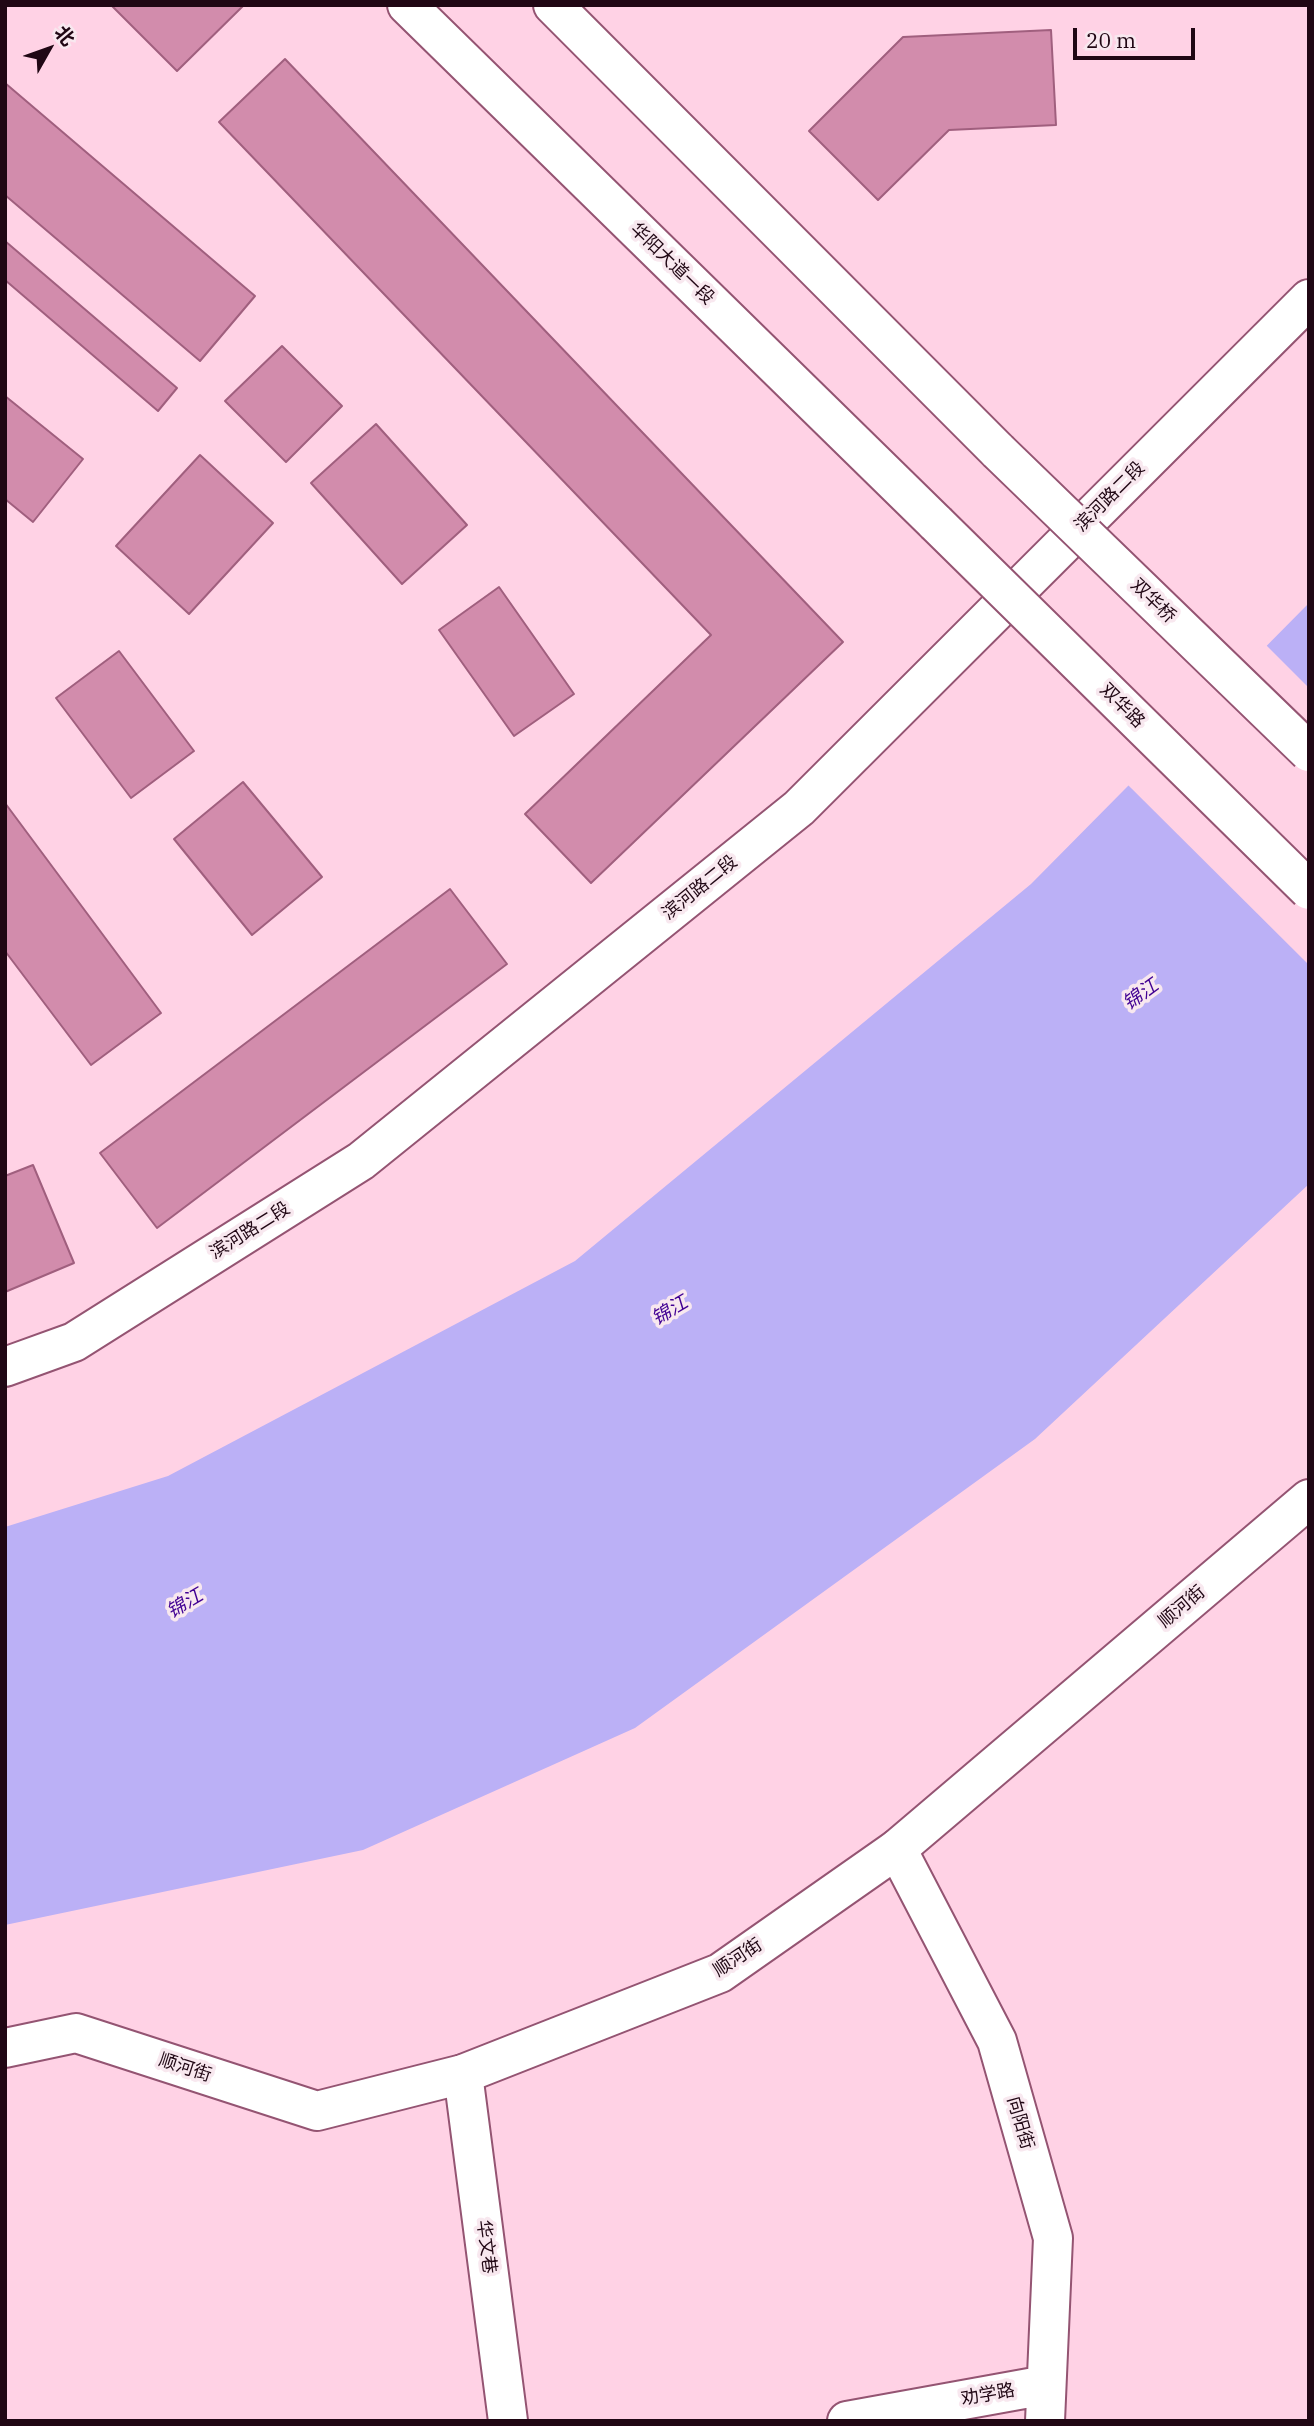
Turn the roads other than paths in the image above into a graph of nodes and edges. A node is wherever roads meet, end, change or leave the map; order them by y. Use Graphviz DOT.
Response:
graph roads {
  1 [pos="407,5"];
  2 [pos="553,5"];
  3 [pos="1309,299"];
  4 [pos="936,523"];
  5 [pos="1309,752"];
  6 [pos="1309,890"];
  7 [pos="5,1367"];
  8 [pos="1309,1499"];
  9 [pos="897,1849"];
  10 [pos="5,2048"];
  11 [pos="463,2074"];
  12 [pos="1046,2403"];
  13 [pos="508,2421"];
  14 [pos="846,2421"];
  1 -- 4 [label="street, 华阳大道一段"];
  2 -- 5 [label="street, 双华桥, bridge"];
  3 -- 7 [label="street, 滨河路二段"];
  4 -- 6 [label="street, 双华路, bridge"];
  8 -- 9 [label="street, 顺河街"];
  9 -- 11 [label="street, 顺河街"];
  9 -- 12 [label="street, 向阳街"];
  10 -- 11 [label="street, 顺河街"];
  11 -- 13 [label="street, 华文巷"];
  12 -- 14 [label="street, 劝学路"];
}
